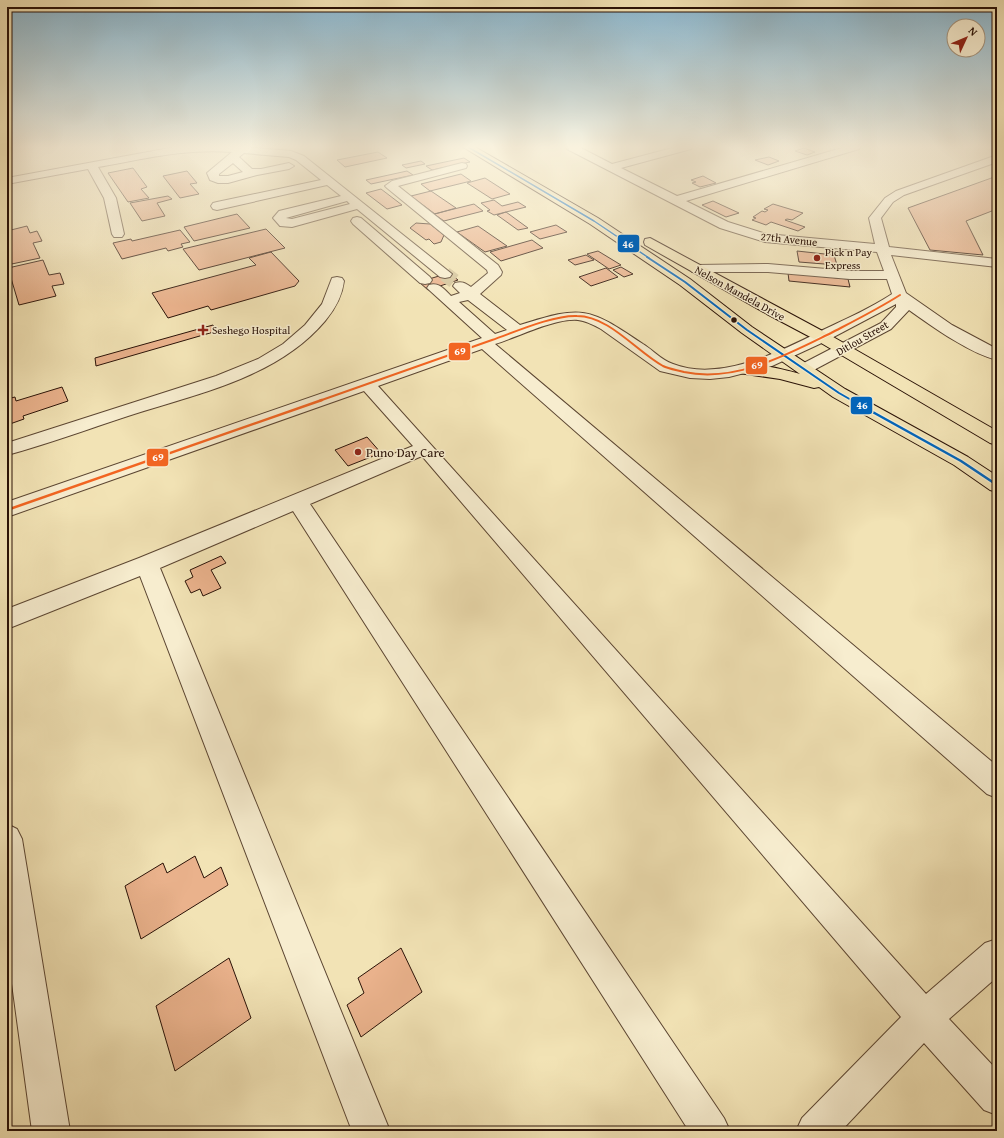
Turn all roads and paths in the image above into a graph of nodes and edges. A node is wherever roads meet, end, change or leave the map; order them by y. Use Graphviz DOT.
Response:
graph roads {
  1 [pos="110,200"];
  2 [pos="224,200"];
  3 [pos="332,200"];
  4 [pos="409,200"];
  5 [pos="557,200"];
  6 [pos="579,200"];
  7 [pos="677,200"];
  8 [pos="889,200"];
  9 [pos="355,201"];
  10 [pos="215,202"];
  11 [pos="338,205"];
  12 [pos="608,216"];
  13 [pos="118,234"];
  14 [pos="639,235"];
  15 [pos="796,240"];
  16 [pos="882,249"];
  17 [pos="782,259"];
  18 [pos="997,263"];
  19 [pos="768,268"];
  20 [pos="697,269"];
  21 [pos="850,275"];
  22 [pos="893,275"];
  23 [pos="337,281"];
  24 [pos="774,283"];
  25 [pos="854,289"];
  26 [pos="471,294"];
  27 [pos="900,295"];
  28 [pos="449,301"];
  29 [pos="889,324"];
  30 [pos="518,330"];
  31 [pos="948,331"];
  32 [pos="822,337"];
  33 [pos="488,341"];
  34 [pos="842,350"];
  35 [pos="997,355"];
  36 [pos="785,356"];
  37 [pos="804,369"];
  38 [pos="745,370"];
  39 [pos="367,384"];
  40 [pos="840,393"];
  41 [pos="997,439"];
  42 [pos="425,448"];
  43 [pos="7,449"];
  44 [pos="997,485"];
  45 [pos="298,502"];
  46 [pos="7,510"];
  47 [pos="147,564"];
  48 [pos="7,619"];
  49 [pos="997,784"];
  50 [pos="7,839"];
  51 [pos="997,955"];
  52 [pos="924,1018"];
  53 [pos="997,1097"];
  54 [pos="51,1131"];
  55 [pos="371,1131"];
  56 [pos="711,1131"];
  57 [pos="815,1131"];
  1 -- 13 [label="street"];
  2 -- 10 [label="street"];
  3 -- 11 [label="street"];
  4 -- 26 [label="street"];
  5 -- 36 [label="main road, Nelson Mandela Drive"];
  6 -- 12 [label="main road"];
  7 -- 15 [label="street, 27th Avenue"];
  8 -- 16 [label="street, Ditlou Street"];
  9 -- 11 [label="street"];
  9 -- 26 [label="street"];
  11 -- 28 [label="street"];
  14 -- 20 [label="main road, Nelson Mandela Drive"];
  15 -- 16 [label="street, 27th Avenue"];
  15 -- 17 [label="street"];
  16 -- 18 [label="street, 27th Avenue"];
  16 -- 22 [label="street, Ditlou Street"];
  17 -- 19 [label="street"];
  17 -- 21 [label="street"];
  19 -- 20 [label="street"];
  19 -- 24 [label="street"];
  20 -- 32 [label="main road, Nelson Mandela Drive"];
  21 -- 22 [label="street"];
  21 -- 25 [label="street"];
  22 -- 27 [label="street, Ditlou Street"];
  23 -- 43 [label="street"];
  26 -- 28 [label="street"];
  26 -- 30 [label="street"];
  27 -- 29 [label="street, Ditlou Street"];
  27 -- 31 [label="street"];
  27 -- 32 [label="street, Ditlou Street"];
  28 -- 33 [label="street"];
  29 -- 31 [label="street"];
  29 -- 34 [label="street, Ditlou Street"];
  30 -- 33 [label="street, Ditlou Street"];
  30 -- 38 [label="street, Ditlou Street"];
  31 -- 35 [label="street"];
  32 -- 34 [label="main road, Nelson Mandela Drive"];
  32 -- 36 [label="street, Ditlou Street"];
  33 -- 39 [label="street, Ditlou Street"];
  33 -- 49 [label="street"];
  34 -- 37 [label="street, Ditlou Street"];
  34 -- 41 [label="main road, Nelson Mandela Drive"];
  36 -- 37 [label="main road, Nelson Mandela Drive"];
  36 -- 38 [label="street, Ditlou Street"];
  37 -- 40 [label="main road, Nelson Mandela Drive"];
  38 -- 40 [label="main road"];
  39 -- 42 [label="street"];
  39 -- 46 [label="street, Ditlou Street"];
  40 -- 44 [label="main road, Nelson Mandela Drive"];
  42 -- 45 [label="street"];
  42 -- 52 [label="street"];
  45 -- 47 [label="street"];
  45 -- 56 [label="street"];
  47 -- 48 [label="street"];
  47 -- 55 [label="street"];
  50 -- 54 [label="street"];
  51 -- 52 [label="street"];
  52 -- 53 [label="street"];
  52 -- 57 [label="street"];
}
